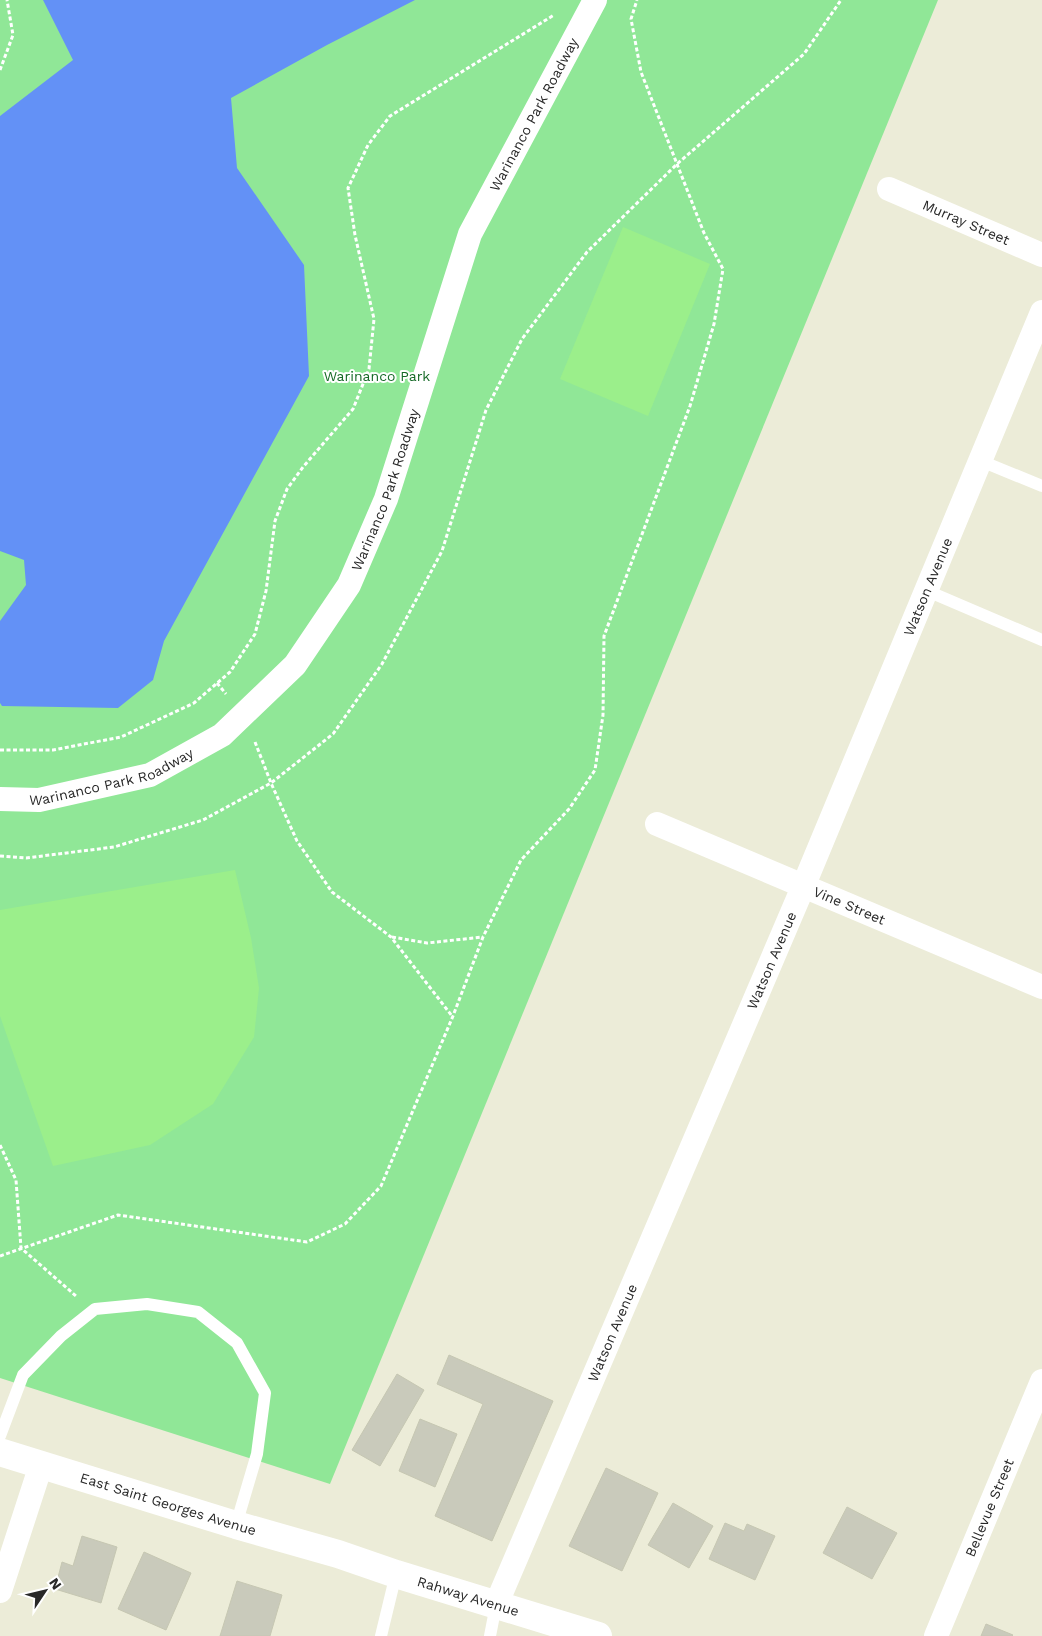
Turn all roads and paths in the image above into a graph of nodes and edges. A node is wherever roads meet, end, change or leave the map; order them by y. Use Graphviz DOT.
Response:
graph roads {
  1 [pos="7,0"];
  2 [pos="595,0"];
  3 [pos="637,0"];
  4 [pos="841,0"];
  5 [pos="558,10"];
  6 [pos="0,70"];
  7 [pos="677,164"];
  8 [pos="889,189"];
  9 [pos="1042,255"];
  10 [pos="1042,312"];
  11 [pos="981,461"];
  12 [pos="1042,486"];
  13 [pos="925,590"];
  14 [pos="1042,640"];
  15 [pos="217,683"];
  16 [pos="243,716"];
  17 [pos="0,750"];
  18 [pos="271,783"];
  19 [pos="0,799"];
  20 [pos="657,824"];
  21 [pos="0,856"];
  22 [pos="803,887"];
  23 [pos="391,937"];
  24 [pos="483,937"];
  25 [pos="1042,987"];
  26 [pos="453,1016"];
  27 [pos="0,1144"];
  28 [pos="21,1248"];
  29 [pos="0,1256"];
  30 [pos="95,1309"];
  31 [pos="1042,1381"];
  32 [pos="0,1436"];
  33 [pos="0,1452"];
  34 [pos="41,1465"];
  35 [pos="236,1525"];
  36 [pos="338,1554"];
  37 [pos="396,1574"];
  38 [pos="0,1591"];
  39 [pos="496,1605"];
  40 [pos="380,1636"];
  41 [pos="490,1636"];
  42 [pos="598,1636"];
  43 [pos="936,1636"];
  1 -- 6 [label="path"];
  2 -- 16 [label="street, Warinanco Park Roadway"];
  3 -- 7 [label="path"];
  4 -- 7 [label="path"];
  5 -- 15 [label="path"];
  7 -- 18 [label="path"];
  7 -- 24 [label="path"];
  8 -- 9 [label="street, Murray Street"];
  10 -- 11 [label="street, Watson Avenue"];
  11 -- 12 [label="lane"];
  11 -- 13 [label="street, Watson Avenue"];
  13 -- 14 [label="lane"];
  13 -- 22 [label="street, Watson Avenue"];
  15 -- 16 [label="path"];
  15 -- 17 [label="path"];
  16 -- 18 [label="path"];
  16 -- 19 [label="street, Warinanco Park Roadway"];
  18 -- 21 [label="path"];
  18 -- 23 [label="path"];
  20 -- 22 [label="street, Vine Street"];
  22 -- 25 [label="street, Vine Street"];
  22 -- 39 [label="street, Watson Avenue"];
  23 -- 24 [label="path"];
  23 -- 26 [label="path"];
  24 -- 26 [label="path"];
  26 -- 28 [label="path"];
  27 -- 28 [label="path"];
  28 -- 29 [label="path"];
  28 -- 30 [label="path"];
  30 -- 32 [label="lane"];
  30 -- 35 [label="lane"];
  31 -- 43 [label="street, Bellevue Street"];
  33 -- 34 [label="main road, East Saint Georges Avenue"];
  34 -- 35 [label="main road, East Saint Georges Avenue"];
  34 -- 38 [label="street"];
  35 -- 36 [label="main road, East Saint Georges Avenue"];
  36 -- 37 [label="main road, Rahway Avenue"];
  37 -- 39 [label="main road, Rahway Avenue"];
  37 -- 40 [label="lane"];
  39 -- 41 [label="lane"];
  39 -- 42 [label="main road, Rahway Avenue"];
}
